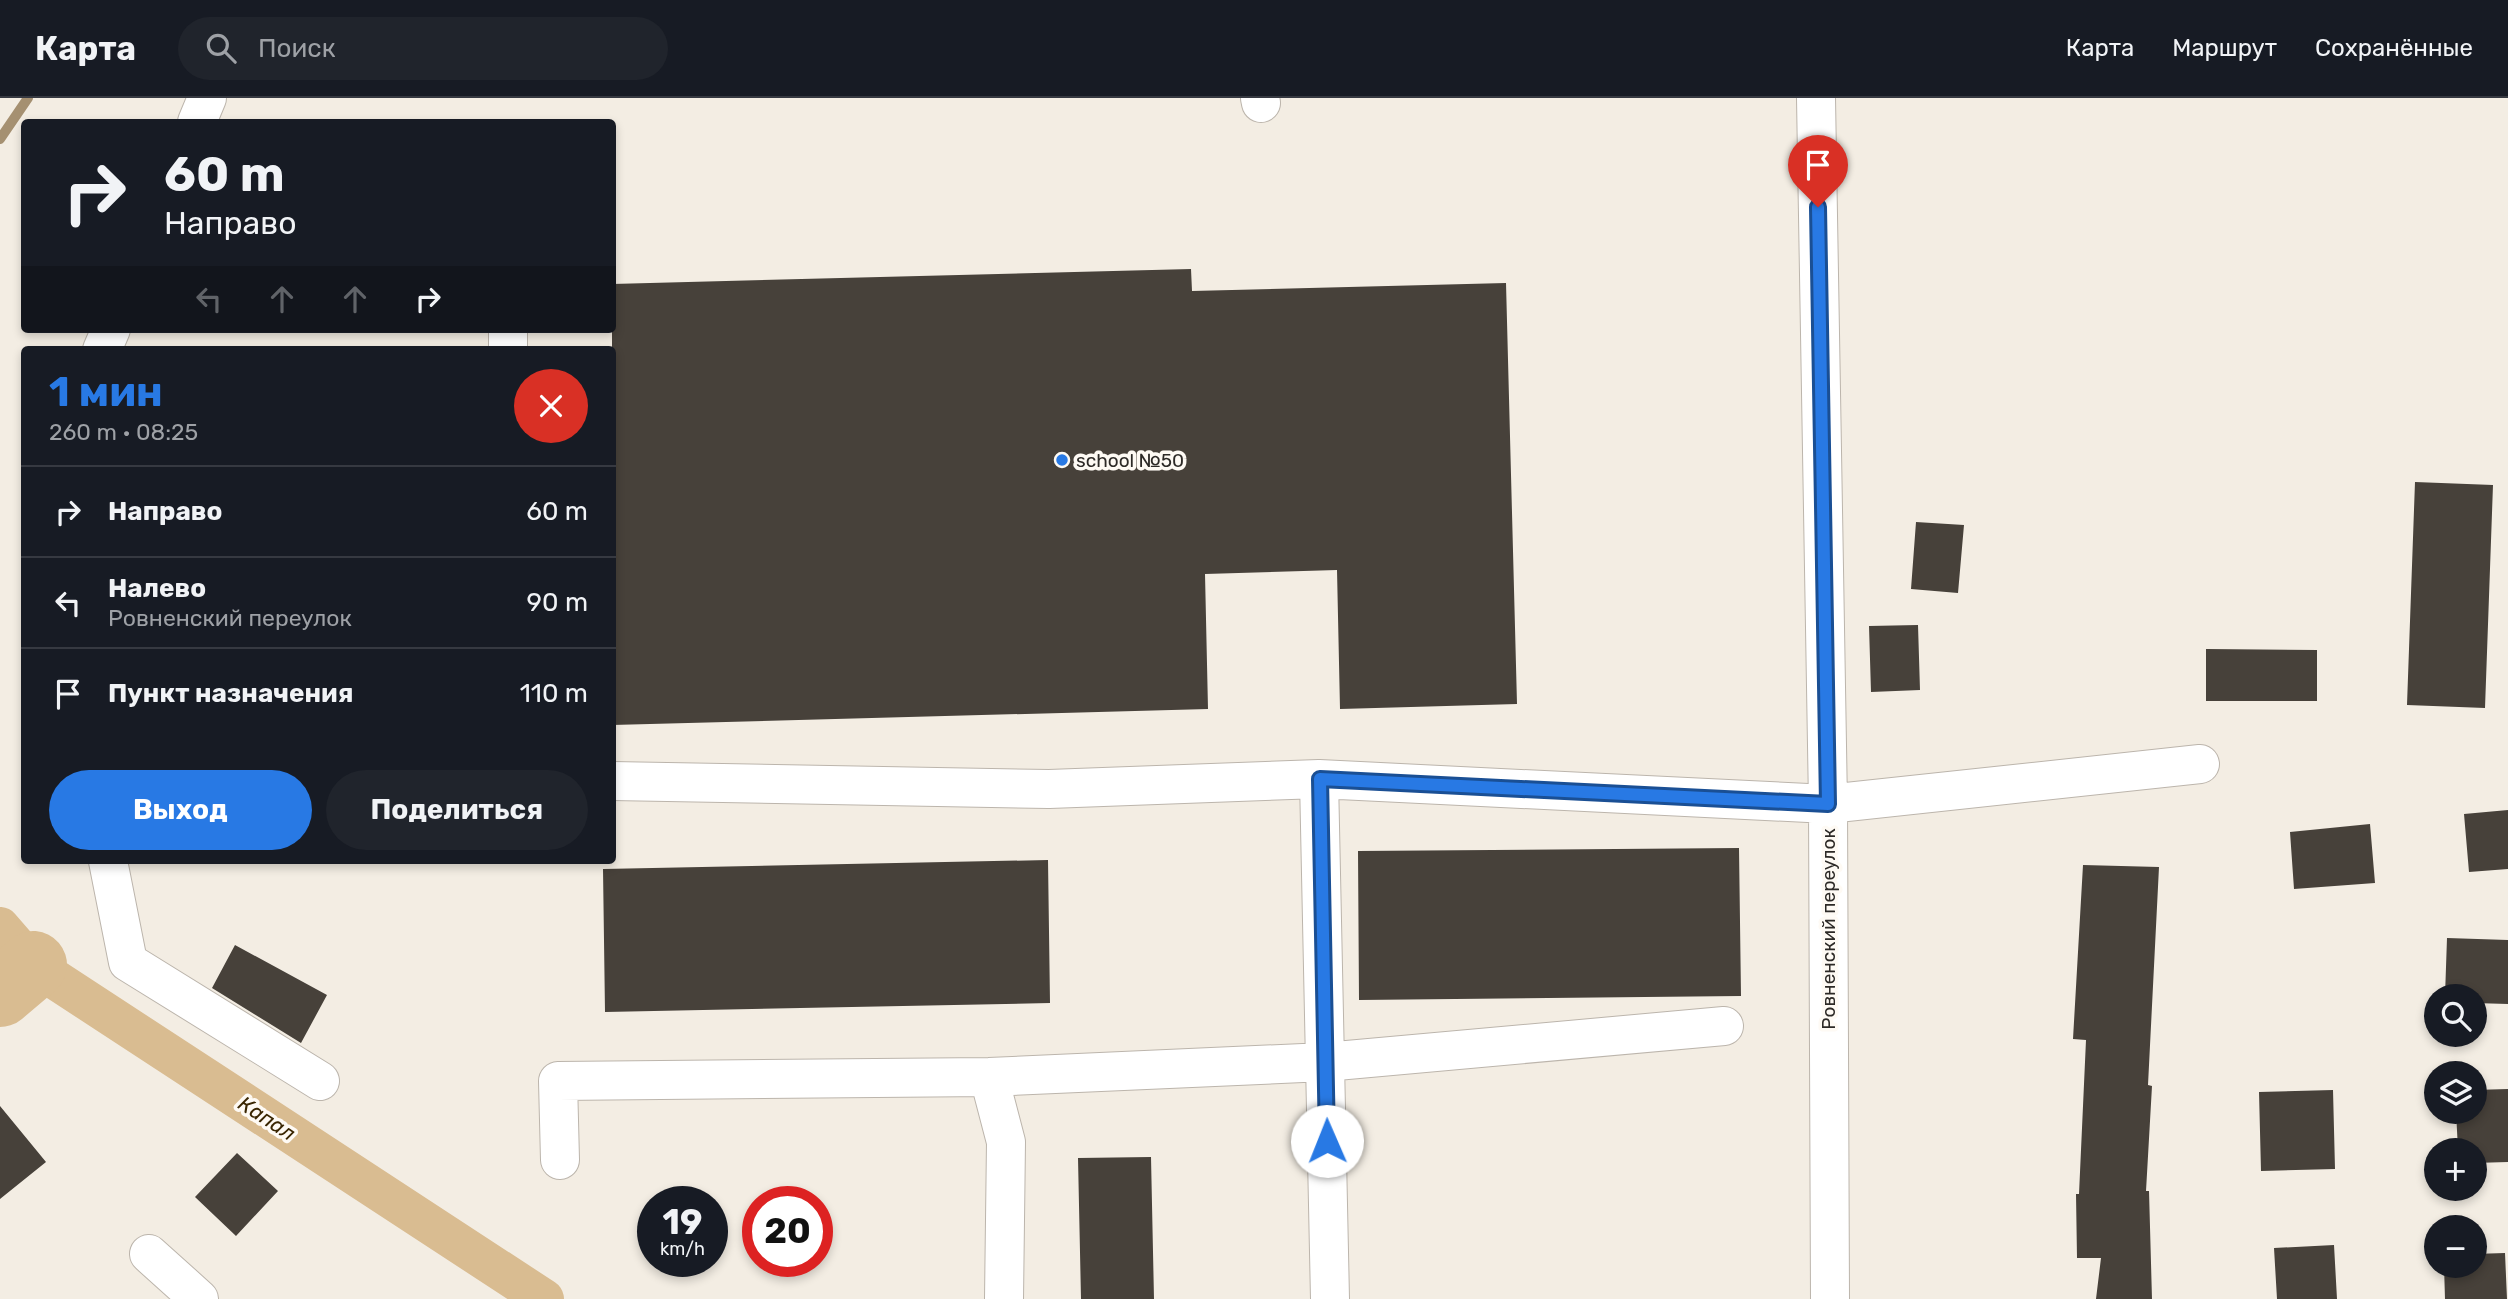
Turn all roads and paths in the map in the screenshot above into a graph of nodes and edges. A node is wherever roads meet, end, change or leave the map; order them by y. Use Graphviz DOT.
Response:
graph roads {
  1 [pos="207,98"];
  2 [pos="1816,98"];
  3 [pos="198,119"];
  4 [pos="2200,764"];
  5 [pos="1320,779"];
  6 [pos="616,782"];
  7 [pos="1828,804"];
  8 [pos="109,864"];
  9 [pos="1724,1026"];
  10 [pos="1325,1062"];
  11 [pos="989,1077"];
  12 [pos="320,1081"];
  13 [pos="560,1160"];
  14 [pos="149,1254"];
  15 [pos="199,1299"];
  16 [pos="1004,1299"];
  17 [pos="1330,1299"];
  18 [pos="1830,1299"];
  1 -- 3 [label="street"];
  2 -- 7 [label="street, Ровненский переулок"];
  4 -- 7 [label="street"];
  5 -- 6 [label="street"];
  5 -- 7 [label="street"];
  5 -- 10 [label="street"];
  7 -- 18 [label="street, Ровненский переулок"];
  8 -- 12 [label="street"];
  9 -- 10 [label="street"];
  10 -- 11 [label="street"];
  10 -- 17 [label="street"];
  11 -- 13 [label="street"];
  11 -- 16 [label="street"];
  14 -- 15 [label="street"];
}
